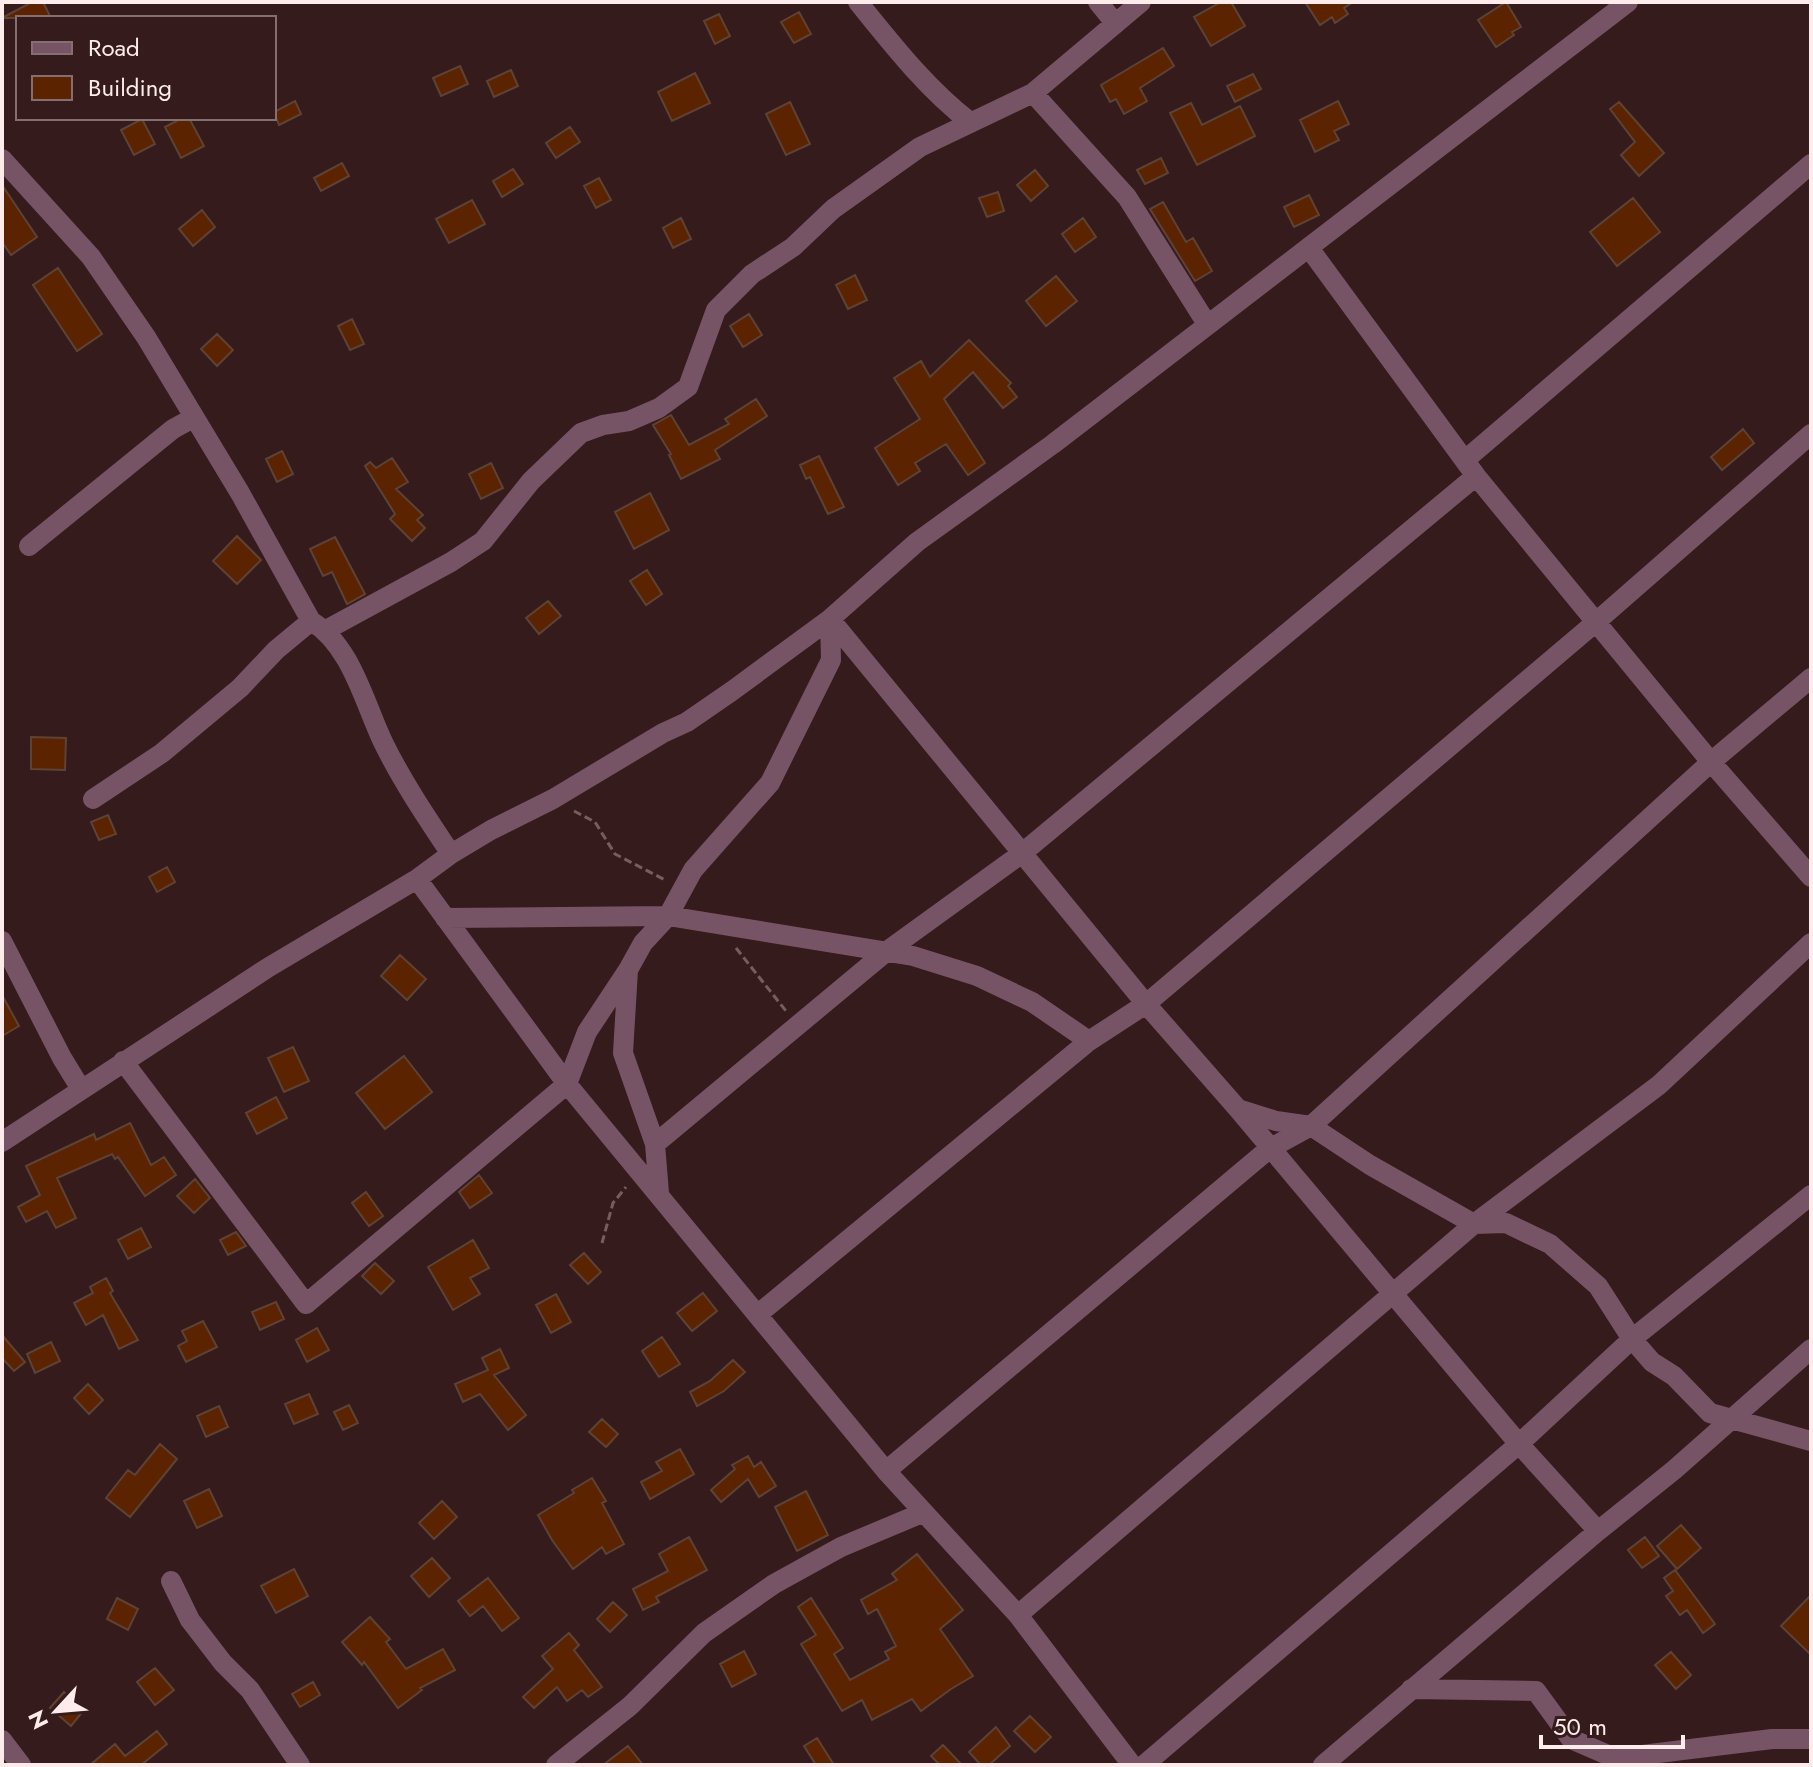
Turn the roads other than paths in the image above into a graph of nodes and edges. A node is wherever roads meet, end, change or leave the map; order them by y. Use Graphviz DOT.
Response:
graph roads {
  1 [pos="858,2"];
  2 [pos="1098,2"];
  3 [pos="1141,2"];
  4 [pos="1628,2"];
  5 [pos="1115,23"];
  6 [pos="1033,93"];
  7 [pos="970,122"];
  8 [pos="2,159"];
  9 [pos="1811,164"];
  10 [pos="1309,248"];
  11 [pos="1207,324"];
  12 [pos="193,418"];
  13 [pos="1811,434"];
  14 [pos="1470,468"];
  15 [pos="29,546"];
  16 [pos="830,619"];
  17 [pos="1596,622"];
  18 [pos="318,626"];
  19 [pos="1811,678"];
  20 [pos="1711,762"];
  21 [pos="93,799"];
  22 [pos="451,854"];
  23 [pos="1021,854"];
  24 [pos="1811,877"];
  25 [pos="417,879"];
  26 [pos="668,916"];
  27 [pos="445,918"];
  28 [pos="2,941"];
  29 [pos="1811,943"];
  30 [pos="887,951"];
  31 [pos="628,970"];
  32 [pos="1146,1004"];
  33 [pos="1089,1041"];
  34 [pos="123,1061"];
  35 [pos="567,1084"];
  36 [pos="81,1089"];
  37 [pos="1238,1109"];
  38 [pos="1311,1126"];
  39 [pos="2,1142"];
  40 [pos="655,1144"];
  41 [pos="1269,1149"];
  42 [pos="659,1193"];
  43 [pos="1811,1195"];
  44 [pos="1474,1224"];
  45 [pos="1392,1294"];
  46 [pos="757,1315"];
  47 [pos="1632,1339"];
  48 [pos="1811,1349"];
  49 [pos="1733,1418"];
  50 [pos="1811,1441"];
  51 [pos="1519,1444"];
  52 [pos="886,1471"];
  53 [pos="922,1513"];
  54 [pos="1598,1531"];
  55 [pos="171,1581"];
  56 [pos="1018,1615"];
  57 [pos="1411,1689"];
  58 [pos="1811,1739"];
  59 [pos="2,1740"];
  60 [pos="1655,1759"];
  61 [pos="21,1765"];
  62 [pos="300,1765"];
  63 [pos="556,1765"];
  64 [pos="1132,1765"];
  65 [pos="1144,1765"];
  66 [pos="1323,1765"];
  1 -- 7 [label="street"];
  2 -- 5 [label="street"];
  3 -- 5 [label="street"];
  4 -- 10 [label="street"];
  5 -- 6 [label="street"];
  6 -- 7 [label="street"];
  6 -- 11 [label="street"];
  7 -- 18 [label="street"];
  8 -- 12 [label="street"];
  9 -- 14 [label="street"];
  10 -- 11 [label="street"];
  10 -- 14 [label="street"];
  11 -- 16 [label="street"];
  12 -- 15 [label="street"];
  12 -- 18 [label="street"];
  13 -- 17 [label="street"];
  14 -- 17 [label="street"];
  14 -- 23 [label="street"];
  16 -- 22 [label="street"];
  16 -- 23 [label="street"];
  16 -- 26 [label="street"];
  17 -- 20 [label="street"];
  17 -- 32 [label="street"];
  18 -- 21 [label="street"];
  18 -- 22 [label="street"];
  19 -- 20 [label="street"];
  20 -- 24 [label="street"];
  20 -- 38 [label="street"];
  22 -- 25 [label="street"];
  23 -- 30 [label="street"];
  23 -- 32 [label="street"];
  25 -- 27 [label="street"];
  25 -- 34 [label="street"];
  26 -- 27 [label="street"];
  26 -- 30 [label="street"];
  26 -- 31 [label="street"];
  27 -- 35 [label="street"];
  28 -- 36 [label="street"];
  29 -- 44 [label="street"];
  30 -- 33 [label="street"];
  30 -- 40 [label="street"];
  31 -- 35 [label="street"];
  31 -- 40 [label="street"];
  32 -- 33 [label="street"];
  32 -- 37 [label="street"];
  33 -- 46 [label="street"];
  34 -- 35 [label="street"];
  34 -- 36 [label="street"];
  35 -- 42 [label="street"];
  36 -- 39 [label="street"];
  37 -- 38 [label="street"];
  37 -- 41 [label="street"];
  38 -- 41 [label="street"];
  38 -- 44 [label="street"];
  40 -- 42 [label="street"];
  41 -- 45 [label="street"];
  41 -- 52 [label="street"];
  42 -- 46 [label="street"];
  43 -- 47 [label="street"];
  44 -- 45 [label="street"];
  44 -- 47 [label="street"];
  45 -- 51 [label="street"];
  45 -- 56 [label="street"];
  46 -- 52 [label="street"];
  47 -- 49 [label="street"];
  47 -- 51 [label="street"];
  48 -- 49 [label="street"];
  49 -- 50 [label="street"];
  49 -- 54 [label="street"];
  51 -- 54 [label="street"];
  51 -- 65 [label="street"];
  52 -- 53 [label="street"];
  53 -- 56 [label="street"];
  53 -- 63 [label="street"];
  54 -- 57 [label="street"];
  55 -- 62 [label="street"];
  56 -- 64 [label="street"];
  57 -- 60 [label="street"];
  57 -- 66 [label="street"];
  58 -- 60 [label="street"];
  59 -- 61 [label="street"];
}
